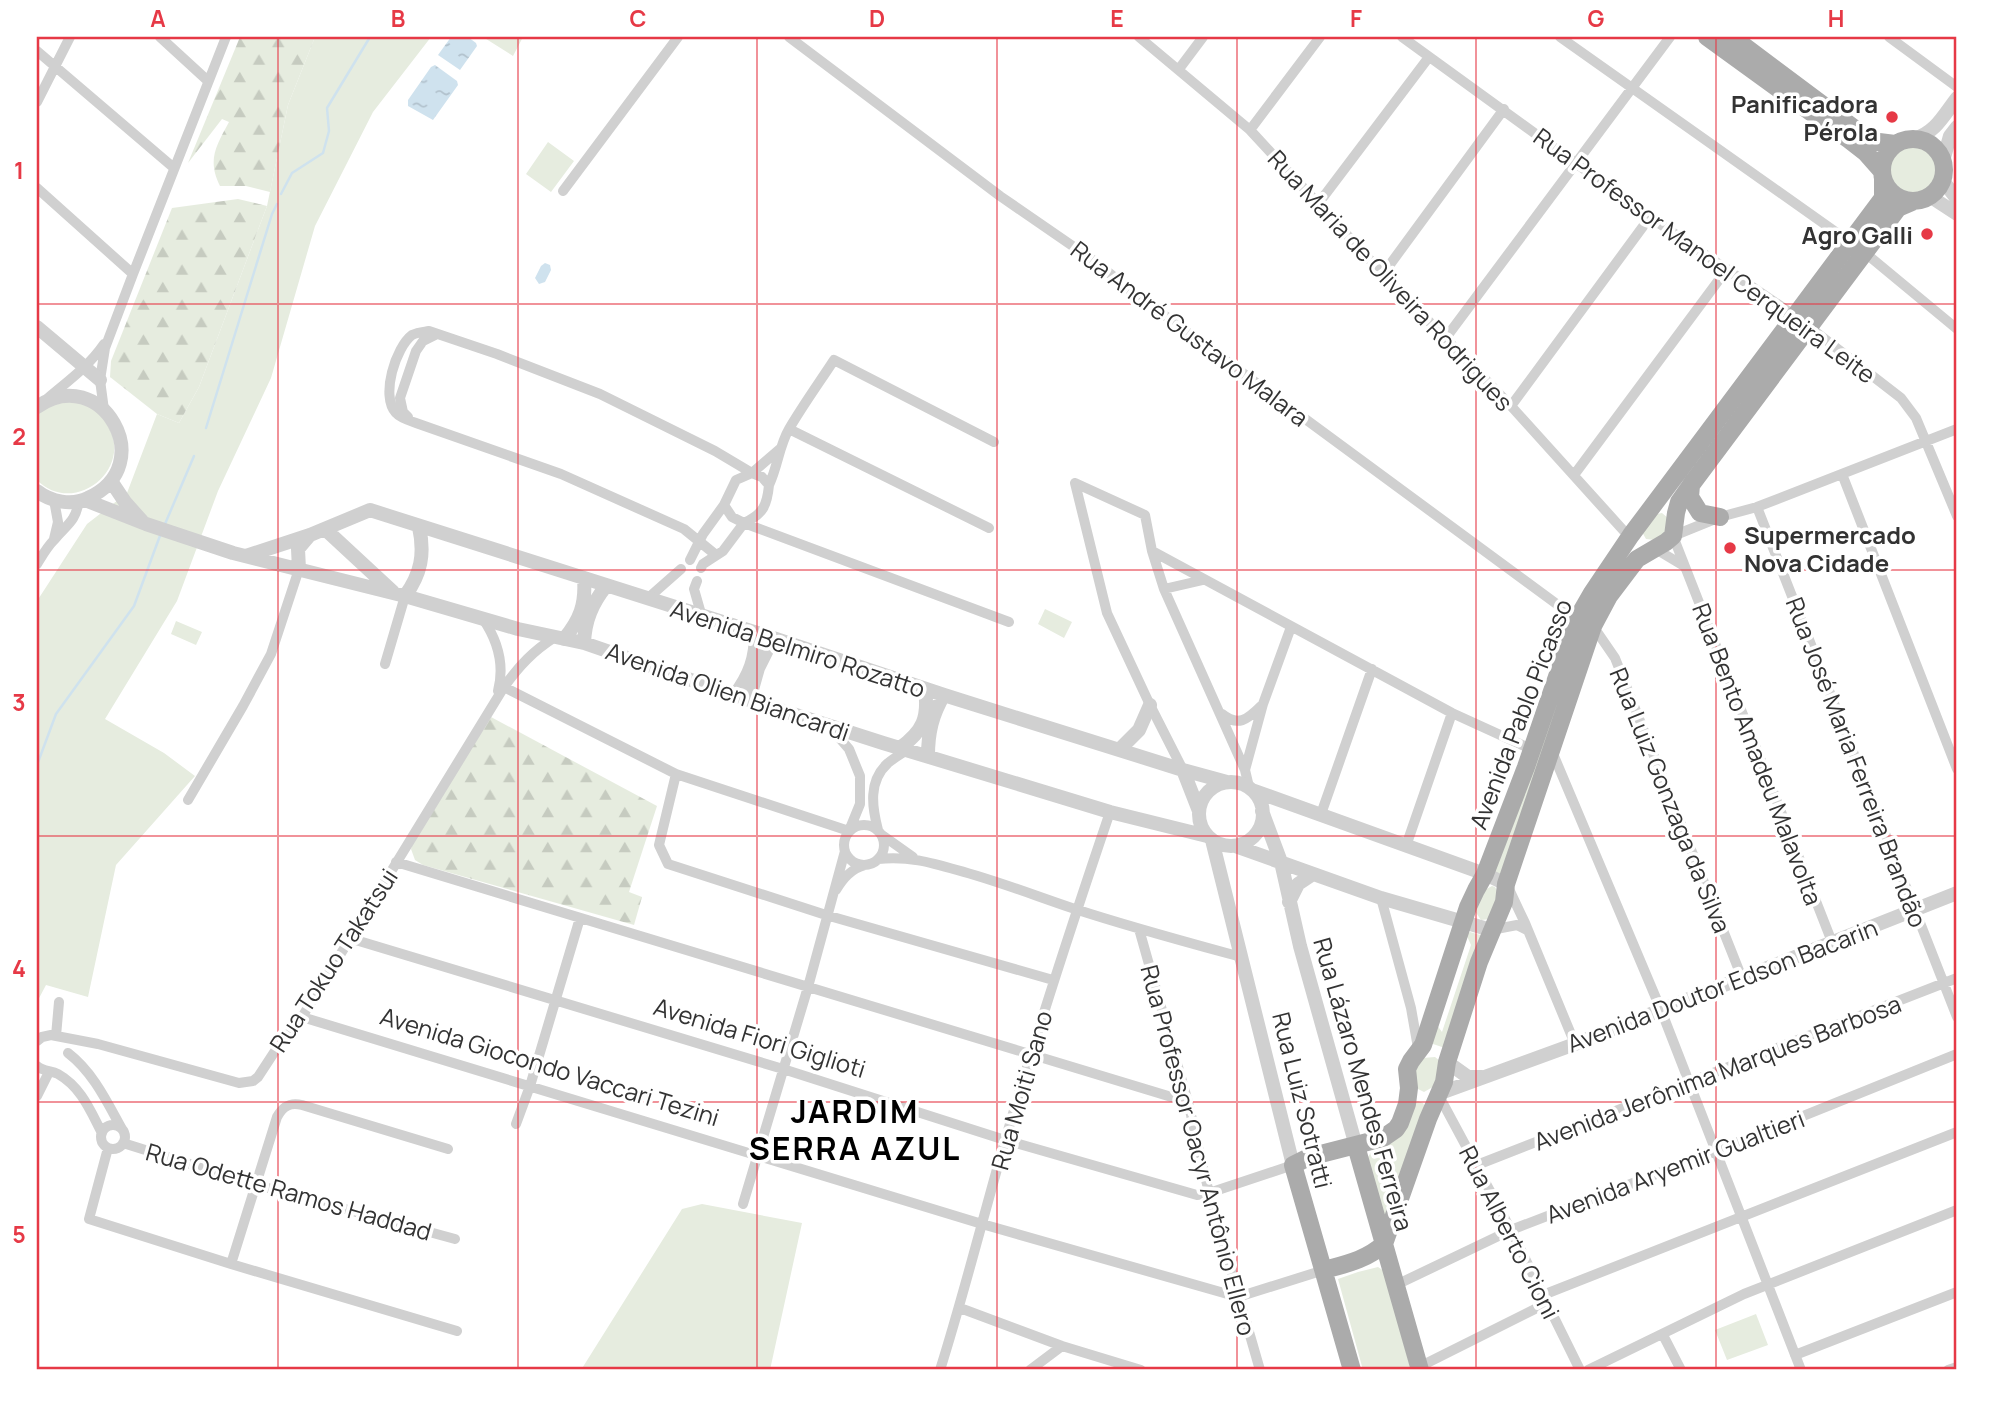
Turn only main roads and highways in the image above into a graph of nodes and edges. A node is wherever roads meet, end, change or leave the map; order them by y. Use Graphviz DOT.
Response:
graph roads {
  1 [pos="1707,37"];
  2 [pos="1732,37"];
  3 [pos="1895,144"];
  4 [pos="1882,174"];
  5 [pos="1912,202"];
  6 [pos="1857,248"];
  7 [pos="1802,321"];
  8 [pos="1691,485"];
  9 [pos="1652,509"];
  10 [pos="1676,513"];
  11 [pos="1720,517"];
  12 [pos="1631,535"];
  13 [pos="1654,548"];
  14 [pos="1585,622"];
  15 [pos="1421,1049"];
  16 [pos="1447,1062"];
  17 [pos="1409,1088"];
  18 [pos="1438,1094"];
  19 [pos="1356,1146"];
  20 [pos="1293,1166"];
  21 [pos="1384,1244"];
  22 [pos="1324,1270"];
  23 [pos="1419,1369"];
  24 [pos="1352,1370"];
  1 -- 4 [label="main road"];
  2 -- 3 [label="main road"];
  3 -- 4 [label="main road"];
  3 -- 5 [label="main road"];
  4 -- 5 [label="main road"];
  4 -- 6 [label="main road, Avenida Pablo Picasso"];
  5 -- 6 [label="main road, Avenida Pablo Picasso"];
  6 -- 7 [label="main road, Avenida Pablo Picasso"];
  7 -- 8 [label="main road, Avenida Pablo Picasso"];
  7 -- 9 [label="main road, Avenida Pablo Picasso"];
  8 -- 10 [label="main road, Avenida Pablo Picasso"];
  8 -- 11 [label="main road"];
  9 -- 10 [label="main road"];
  9 -- 12 [label="main road, Avenida Pablo Picasso"];
  10 -- 13 [label="main road, Avenida Pablo Picasso"];
  12 -- 13 [label="main road"];
  12 -- 14 [label="main road, Avenida Pablo Picasso"];
  13 -- 14 [label="main road, Avenida Pablo Picasso"];
  14 -- 15 [label="main road, Avenida Pablo Picasso"];
  14 -- 16 [label="main road, Avenida Pablo Picasso"];
  15 -- 16 [label="main road"];
  15 -- 17 [label="main road, Avenida Pablo Picasso"];
  16 -- 18 [label="main road, Avenida Pablo Picasso"];
  17 -- 18 [label="main road"];
  17 -- 19 [label="main road, Avenida Pablo Picasso"];
  18 -- 21 [label="main road, Avenida Pablo Picasso"];
  19 -- 20 [label="main road, Avenida Fiori Giglioti"];
  19 -- 21 [label="main road, Rua Lázaro Mendes Ferreira"];
  20 -- 22 [label="main road, Rua Luiz Sotratti"];
  21 -- 22 [label="main road"];
  21 -- 23 [label="main road, Rua Lázaro Mendes Ferreira"];
  22 -- 24 [label="main road, Rua Luiz Sotratti"];
}
